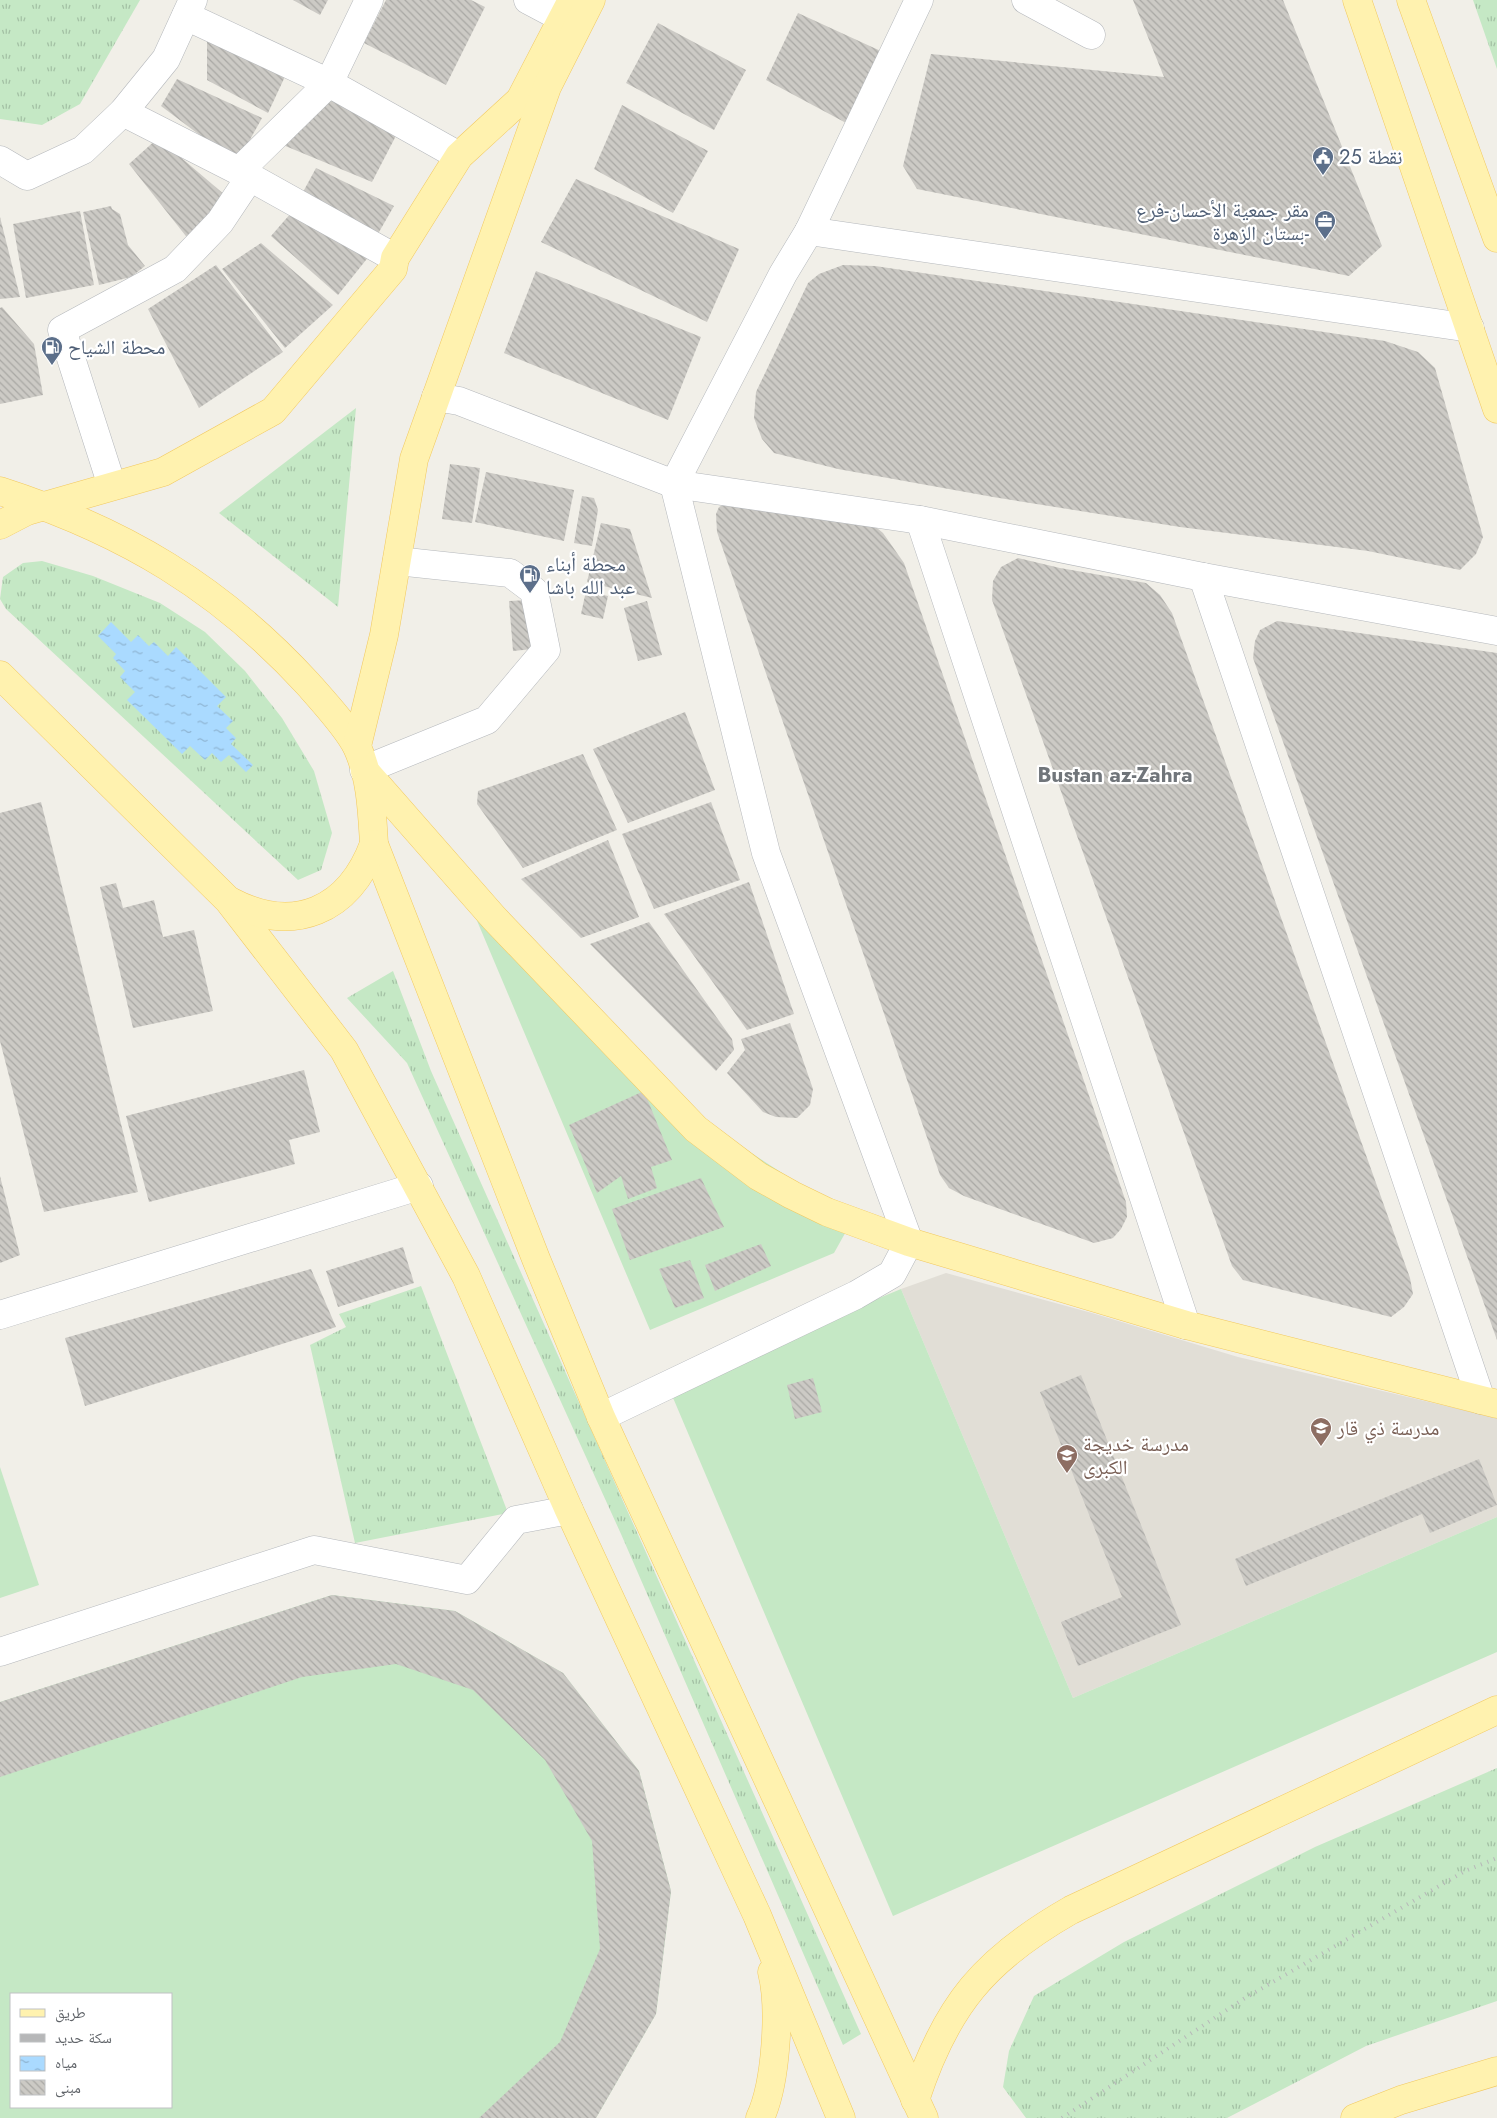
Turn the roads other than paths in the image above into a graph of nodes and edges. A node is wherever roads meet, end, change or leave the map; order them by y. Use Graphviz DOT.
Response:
graph roads {
  1 [pos="369,0"];
  2 [pos="528,0"];
  3 [pos="591,0"];
  4 [pos="919,0"];
  5 [pos="1026,0"];
  6 [pos="1357,0"];
  7 [pos="1411,0"];
  8 [pos="190,8"];
  9 [pos="567,9"];
  10 [pos="1091,35"];
  11 [pos="330,83"];
  12 [pos="123,112"];
  13 [pos="460,156"];
  14 [pos="0,160"];
  15 [pos="239,170"];
  16 [pos="809,231"];
  17 [pos="1497,238"];
  18 [pos="395,258"];
  19 [pos="1470,328"];
  20 [pos="436,397"];
  21 [pos="1497,409"];
  22 [pos="674,484"];
  23 [pos="112,486"];
  24 [pos="0,491"];
  25 [pos="46,506"];
  26 [pos="920,520"];
  27 [pos="0,524"];
  28 [pos="396,561"];
  29 [pos="1203,577"];
  30 [pos="1497,631"];
  31 [pos="0,675"];
  32 [pos="360,758"];
  33 [pos="374,844"];
  34 [pos="228,900"];
  35 [pos="419,1186"];
  36 [pos="908,1242"];
  37 [pos="0,1315"];
  38 [pos="1186,1325"];
  39 [pos="1489,1402"];
  40 [pos="602,1417"];
  41 [pos="569,1510"];
  42 [pos="0,1652"];
  43 [pos="1497,1710"];
  44 [pos="757,1915"];
  45 [pos="1497,2071"];
  46 [pos="920,2109"];
  47 [pos="760,2118"];
  48 [pos="841,2118"];
  49 [pos="1355,2118"];
  1 -- 11 [label="street"];
  2 -- 9 [label="street"];
  3 -- 20 [label="main road"];
  4 -- 16 [label="street"];
  5 -- 10 [label="street"];
  6 -- 19 [label="main road"];
  7 -- 17 [label="main road"];
  8 -- 11 [label="street"];
  8 -- 12 [label="street"];
  9 -- 13 [label="main road"];
  11 -- 13 [label="street"];
  11 -- 15 [label="street"];
  12 -- 14 [label="street"];
  12 -- 15 [label="street"];
  13 -- 18 [label="main road"];
  15 -- 18 [label="street"];
  15 -- 23 [label="street"];
  16 -- 19 [label="street"];
  16 -- 22 [label="street"];
  18 -- 23 [label="main road"];
  19 -- 21 [label="main road"];
  20 -- 22 [label="street"];
  20 -- 28 [label="main road"];
  22 -- 26 [label="street"];
  22 -- 36 [label="street"];
  23 -- 25 [label="main road"];
  24 -- 25 [label="main road"];
  25 -- 27 [label="main road"];
  25 -- 32 [label="main road"];
  26 -- 29 [label="street"];
  26 -- 38 [label="street"];
  28 -- 32 [label="main road"];
  28 -- 32 [label="street"];
  29 -- 30 [label="street"];
  29 -- 39 [label="street"];
  31 -- 34 [label="main road"];
  32 -- 33 [label="main road"];
  32 -- 36 [label="main road"];
  33 -- 34 [label="main road"];
  33 -- 40 [label="main road"];
  34 -- 35 [label="main road"];
  35 -- 37 [label="street"];
  35 -- 41 [label="main road"];
  36 -- 38 [label="main road"];
  36 -- 40 [label="street"];
  38 -- 39 [label="main road"];
  40 -- 46 [label="main road"];
  41 -- 42 [label="street"];
  41 -- 44 [label="main road"];
  43 -- 46 [label="main road"];
  44 -- 47 [label="main road"];
  44 -- 48 [label="main road"];
  45 -- 49 [label="main road"];
}
